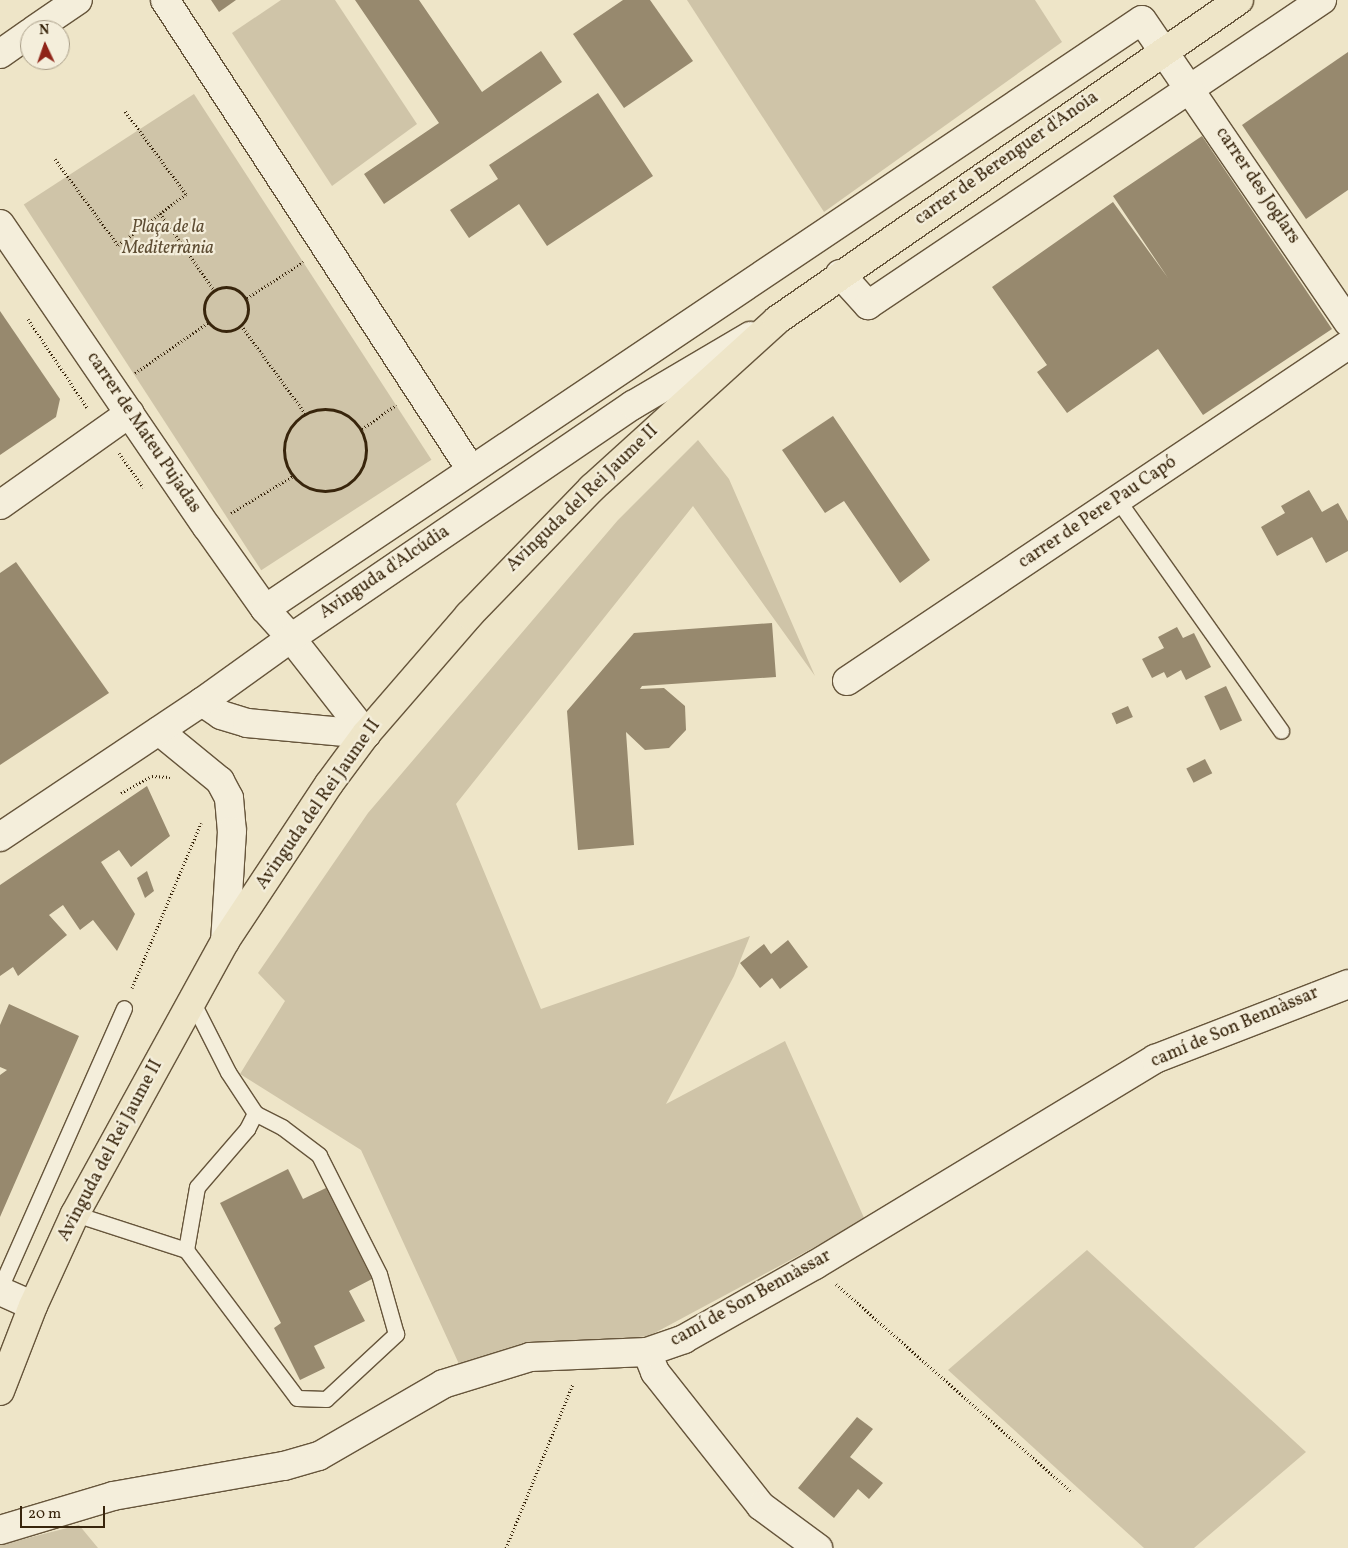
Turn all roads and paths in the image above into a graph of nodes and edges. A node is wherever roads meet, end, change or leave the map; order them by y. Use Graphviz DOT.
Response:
graph roads {
  1 [pos="78,0"];
  2 [pos="165,0"];
  3 [pos="1239,0"];
  4 [pos="1322,0"];
  5 [pos="49,20"];
  6 [pos="20,40"];
  7 [pos="1163,52"];
  8 [pos="0,54"];
  9 [pos="1191,89"];
  10 [pos="126,111"];
  11 [pos="55,159"];
  12 [pos="160,214"];
  13 [pos="0,224"];
  14 [pos="326,247"];
  15 [pos="840,274"];
  16 [pos="214,290"];
  17 [pos="247,298"];
  18 [pos="27,318"];
  19 [pos="777,320"];
  20 [pos="208,322"];
  21 [pos="1348,322"];
  22 [pos="242,326"];
  23 [pos="1348,345"];
  24 [pos="114,388"];
  25 [pos="418,389"];
  26 [pos="130,413"];
  27 [pos="305,414"];
  28 [pos="362,429"];
  29 [pos="102,431"];
  30 [pos="470,468"];
  31 [pos="293,476"];
  32 [pos="147,493"];
  33 [pos="1117,500"];
  34 [pos="0,505"];
  35 [pos="207,527"];
  36 [pos="265,609"];
  37 [pos="291,638"];
  38 [pos="847,681"];
  39 [pos="202,702"];
  40 [pos="160,731"];
  41 [pos="1281,731"];
  42 [pos="366,734"];
  43 [pos="0,837"];
  44 [pos="225,941"];
  45 [pos="1348,984"];
  46 [pos="192,1001"];
  47 [pos="124,1008"];
  48 [pos="255,1113"];
  49 [pos="75,1214"];
  50 [pos="186,1250"];
  51 [pos="815,1265"];
  52 [pos="0,1289"];
  53 [pos="33,1306"];
  54 [pos="647,1352"];
  55 [pos="584,1356"];
  56 [pos="0,1390"];
  57 [pos="1072,1492"];
  58 [pos="0,1530"];
  59 [pos="506,1548"];
  60 [pos="818,1548"];
  1 -- 5 [label="street"];
  2 -- 14 [label="street"];
  3 -- 7 [label="main road, carrer de Berenguer d'Anoia"];
  4 -- 9 [label="street"];
  6 -- 8 [label="street"];
  7 -- 9 [label="street, carrer des Joglars"];
  7 -- 15 [label="main road, carrer de Berenguer d'Anoia"];
  7 -- 30 [label="street, carrer des Joglars"];
  9 -- 15 [label="street"];
  9 -- 21 [label="street, carrer des Joglars"];
  10 -- 12 [label="path"];
  11 -- 12 [label="path"];
  12 -- 16 [label="path"];
  13 -- 24 [label="street, carrer de Mateu Pujadas"];
  14 -- 17 [label="path"];
  14 -- 25 [label="street"];
  15 -- 19 [label="main road, carrer de Berenguer d'Anoia"];
  16 -- 17 [label="path"];
  16 -- 20 [label="path"];
  17 -- 22 [label="path"];
  18 -- 29 [label="path"];
  19 -- 37 [label="street, Avinguda d'Alcúdia"];
  19 -- 42 [label="main road, Avinguda del Rei Jaume II"];
  20 -- 22 [label="path"];
  20 -- 24 [label="path"];
  22 -- 27 [label="path"];
  23 -- 33 [label="street, carrer de Pere Pau Capó"];
  24 -- 26 [label="street, carrer de Mateu Pujadas"];
  25 -- 28 [label="path"];
  25 -- 30 [label="street"];
  26 -- 29 [label="street"];
  26 -- 35 [label="street, carrer de Mateu Pujadas"];
  27 -- 28 [label="path"];
  27 -- 31 [label="path"];
  28 -- 31 [label="path"];
  29 -- 32 [label="path"];
  29 -- 34 [label="street"];
  30 -- 36 [label="street"];
  31 -- 35 [label="path"];
  33 -- 38 [label="street, carrer de Pere Pau Capó"];
  33 -- 41 [label="lane"];
  35 -- 36 [label="street, carrer de Mateu Pujadas"];
  36 -- 37 [label="street, carrer de Mateu Pujadas"];
  37 -- 39 [label="street, Avinguda d'Alcúdia"];
  37 -- 42 [label="street, carrer de Mateu Pujadas"];
  39 -- 40 [label="street, Avinguda d'Alcúdia"];
  39 -- 42 [label="street"];
  40 -- 43 [label="street, Avinguda d'Alcúdia"];
  40 -- 44 [label="street"];
  42 -- 44 [label="main road, Avinguda del Rei Jaume II"];
  44 -- 46 [label="main road, Avinguda del Rei Jaume II"];
  45 -- 51 [label="street, camí de Son Bennàssar"];
  46 -- 48 [label="lane"];
  46 -- 49 [label="main road, Avinguda del Rei Jaume II"];
  47 -- 52 [label="lane"];
  48 -- 50 [label="lane"];
  48 -- 50 [label="lane"];
  49 -- 50 [label="lane"];
  49 -- 53 [label="main road, Avinguda del Rei Jaume II"];
  51 -- 54 [label="street, camí de Son Bennàssar"];
  51 -- 57 [label="path"];
  52 -- 53 [label="street"];
  53 -- 56 [label="main road, Avinguda del Rei Jaume II"];
  54 -- 55 [label="street, camí de Son Bennàssar"];
  54 -- 60 [label="street"];
  55 -- 58 [label="street, camí de Son Bennàssar"];
  55 -- 59 [label="path"];
}
